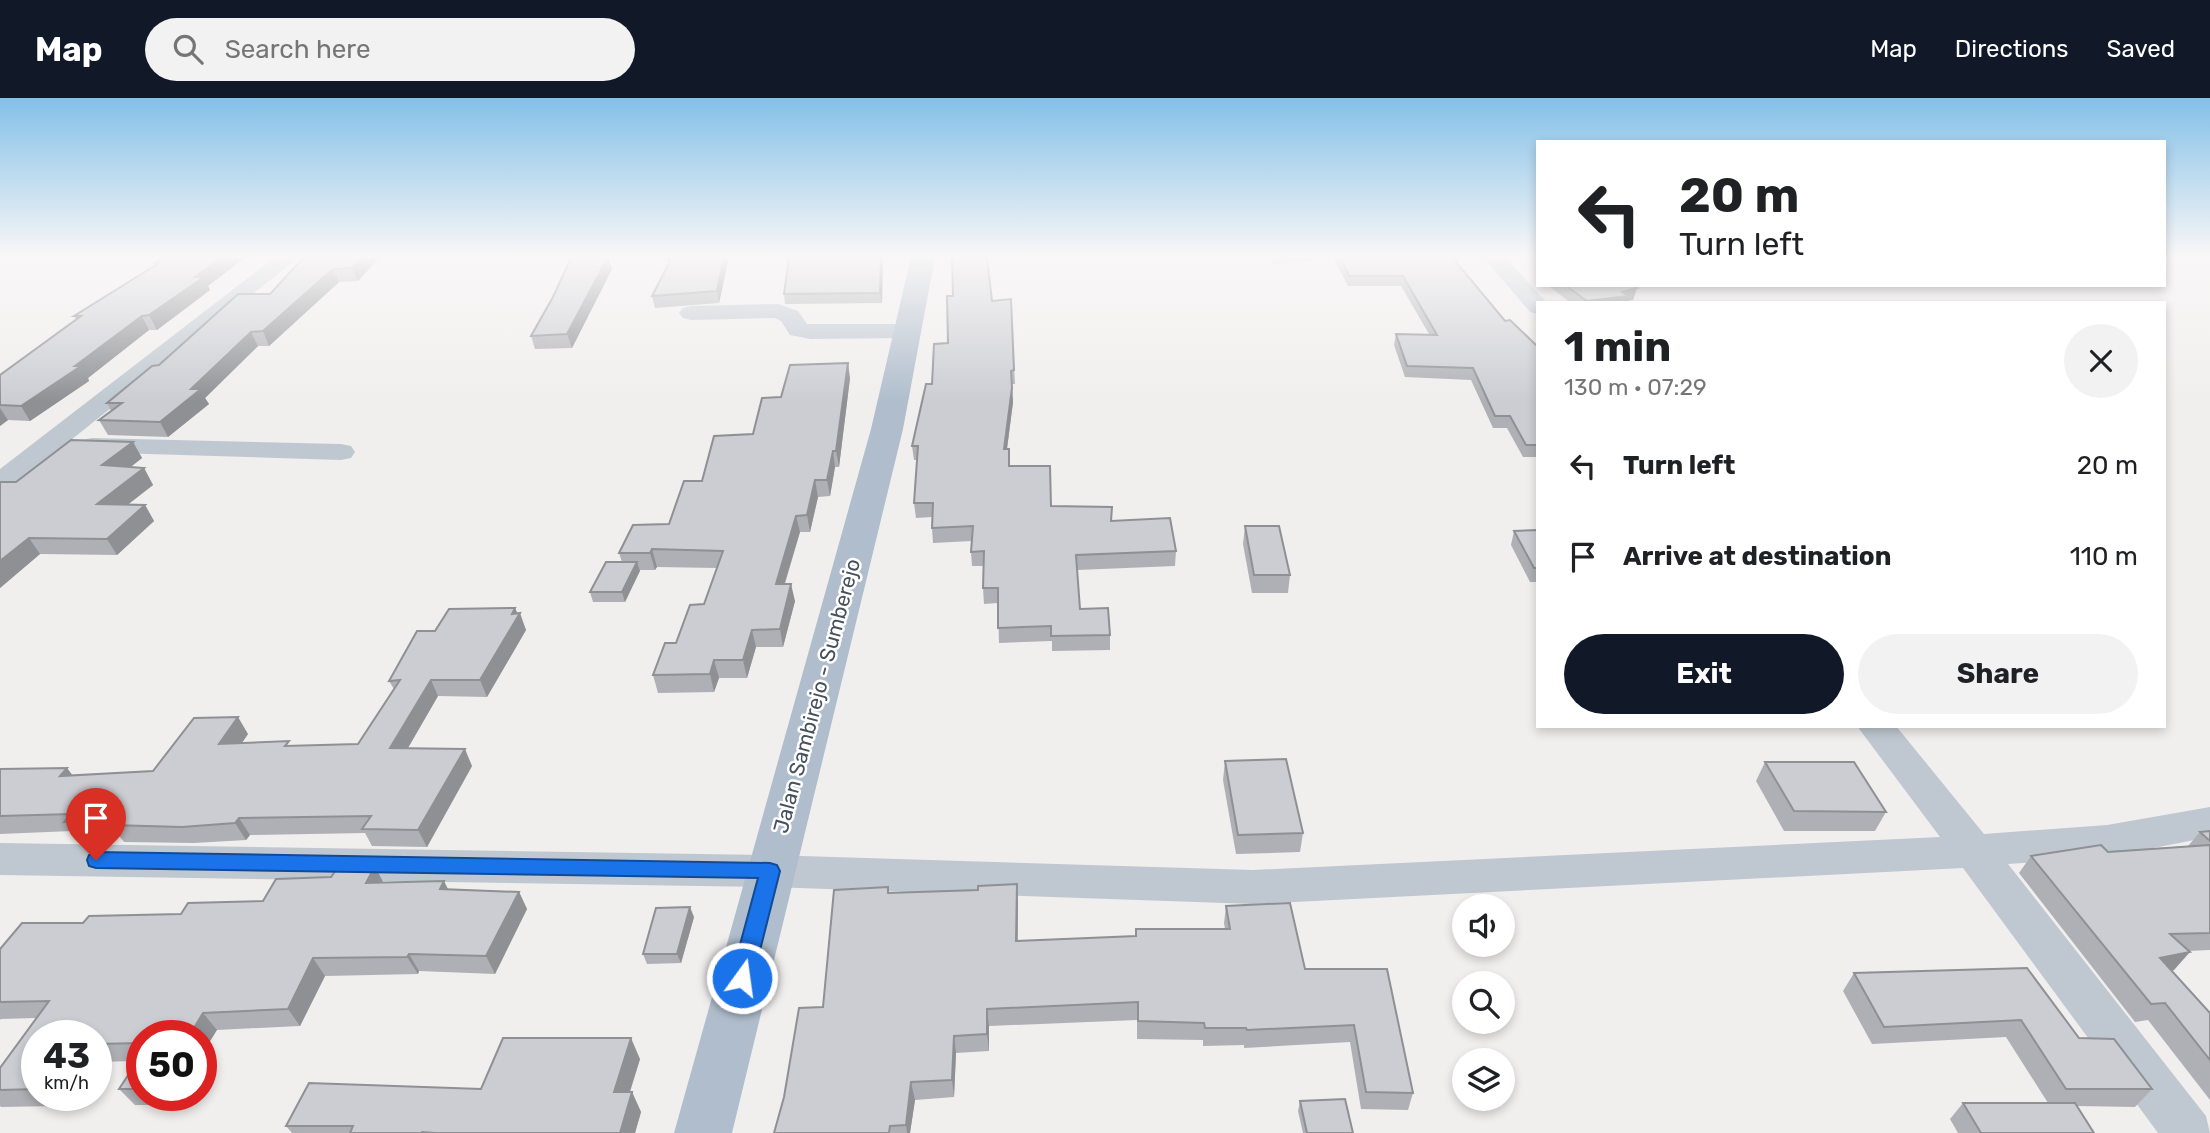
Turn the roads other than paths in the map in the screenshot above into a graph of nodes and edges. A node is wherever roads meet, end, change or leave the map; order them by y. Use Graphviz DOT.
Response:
graph roads {
  1 [pos="227,305"];
  2 [pos="913,305"];
  3 [pos="691,313"];
  4 [pos="908,331"];
  5 [pos="48,446"];
  6 [pos="341,452"];
  7 [pos="0,483"];
  8 [pos="1877,728"];
  9 [pos="2210,822"];
  10 [pos="1974,851"];
  11 [pos="0,859"];
  12 [pos="770,871"];
  13 [pos="703,1133"];
  14 [pos="2188,1133"];
  1 -- 5 [label="street"];
  2 -- 4 [label="main road, Jalan Sambirejo - Sumberejo"];
  3 -- 4 [label="street"];
  4 -- 12 [label="main road, Jalan Sambirejo - Sumberejo"];
  5 -- 6 [label="street"];
  5 -- 7 [label="street"];
  8 -- 10 [label="street"];
  9 -- 10 [label="street"];
  10 -- 12 [label="street"];
  10 -- 14 [label="street"];
  11 -- 12 [label="street"];
  12 -- 13 [label="main road, Jalan Sambirejo - Sumberejo"];
}
